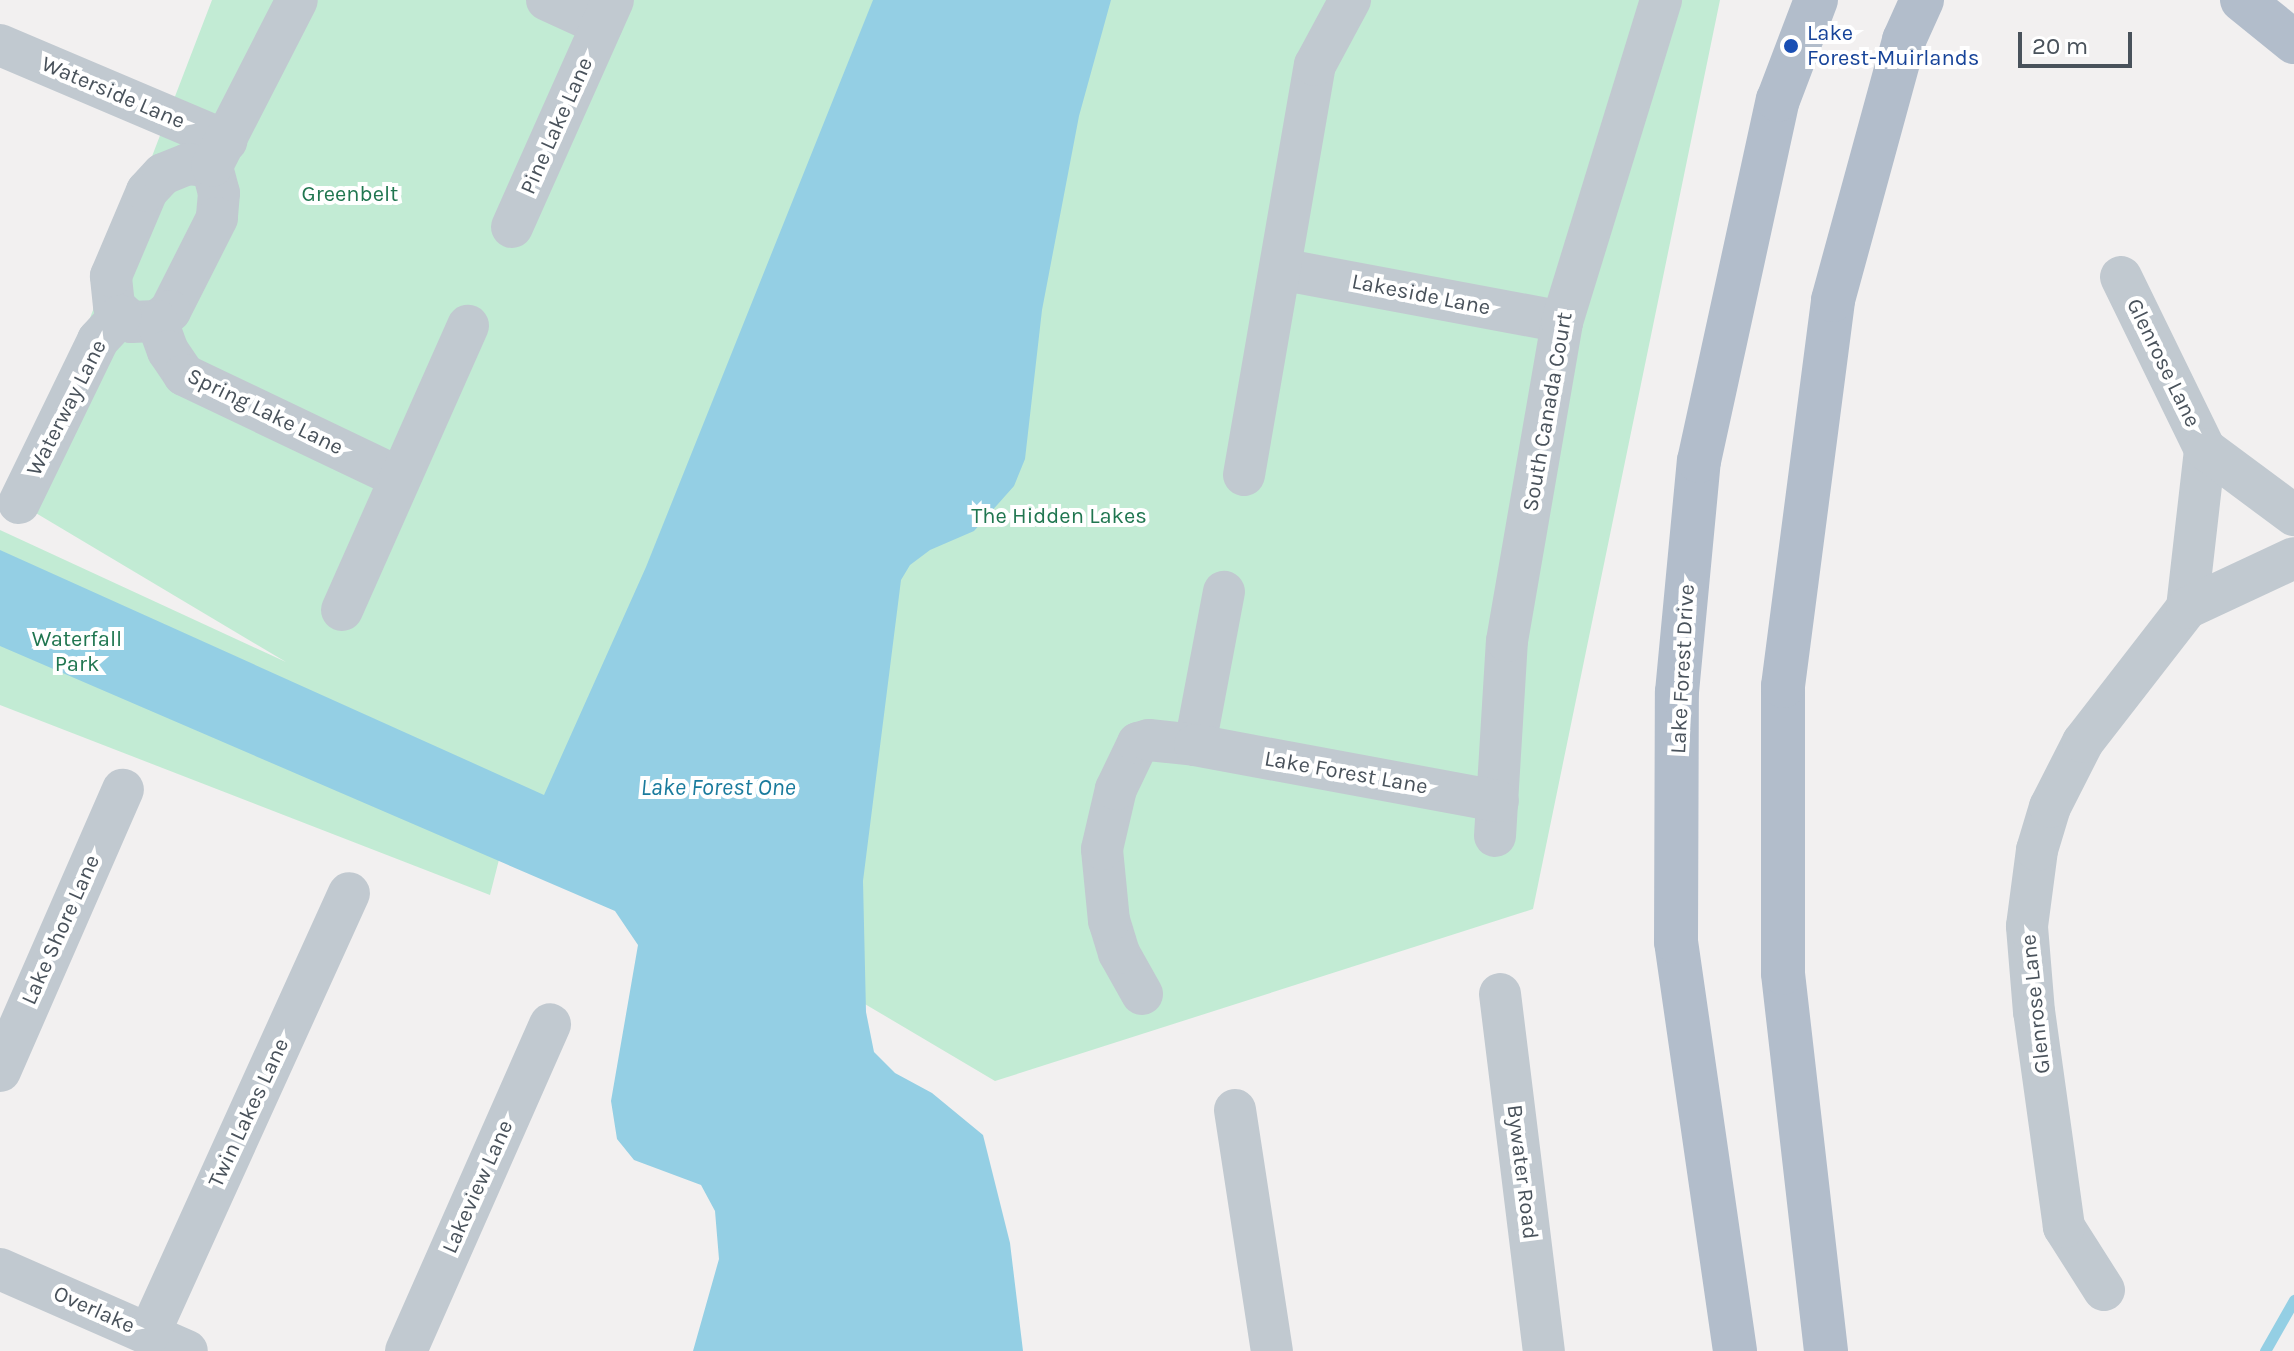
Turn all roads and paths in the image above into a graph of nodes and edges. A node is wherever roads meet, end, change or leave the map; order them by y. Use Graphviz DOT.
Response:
graph roads {
  1 [pos="297,0"];
  2 [pos="547,0"];
  3 [pos="1350,0"];
  4 [pos="1661,0"];
  5 [pos="1816,0"];
  6 [pos="1922,0"];
  7 [pos="2242,0"];
  8 [pos="607,12"];
  9 [pos="2294,42"];
  10 [pos="0,45"];
  11 [pos="219,154"];
  12 [pos="512,227"];
  13 [pos="1280,269"];
  14 [pos="2121,277"];
  15 [pos="139,318"];
  16 [pos="1562,322"];
  17 [pos="468,326"];
  18 [pos="2205,449"];
  19 [pos="1244,475"];
  20 [pos="400,478"];
  21 [pos="19,503"];
  22 [pos="2294,515"];
  23 [pos="2294,558"];
  24 [pos="1224,592"];
  25 [pos="2187,608"];
  26 [pos="342,610"];
  27 [pos="1195,745"];
  28 [pos="123,790"];
  29 [pos="1496,819"];
  30 [pos="349,893"];
  31 [pos="1142,994"];
  32 [pos="1500,994"];
  33 [pos="550,1024"];
  34 [pos="0,1071"];
  35 [pos="1235,1110"];
  36 [pos="0,1269"];
  37 [pos="2104,1290"];
  38 [pos="149,1334"];
  39 [pos="187,1351"];
  40 [pos="406,1351"];
  41 [pos="1272,1351"];
  42 [pos="1544,1351"];
  43 [pos="1735,1351"];
  44 [pos="1826,1351"];
  1 -- 11 [label="street"];
  2 -- 8 [label="street, Pine Lake Lane"];
  3 -- 13 [label="street"];
  4 -- 16 [label="street, South Canada Court"];
  5 -- 43 [label="main road, Lake Forest Drive"];
  6 -- 44 [label="main road"];
  7 -- 9 [label="main road"];
  8 -- 12 [label="street, Pine Lake Lane"];
  10 -- 11 [label="street, Waterside Lane"];
  11 -- 15 [label="street, Waterway Lane"];
  11 -- 15 [label="street, Spring Lake Lane"];
  13 -- 16 [label="street, Lakeside Lane"];
  13 -- 19 [label="street"];
  14 -- 18 [label="street, Glenrose Lane"];
  15 -- 20 [label="street, Spring Lake Lane"];
  15 -- 21 [label="street, Waterway Lane"];
  16 -- 29 [label="street, South Canada Court"];
  17 -- 20 [label="street"];
  18 -- 22 [label="street, Glenrose Lane"];
  18 -- 25 [label="street, Glenrose Lane"];
  20 -- 26 [label="street"];
  23 -- 25 [label="street, Glenrose Lane"];
  24 -- 27 [label="street"];
  25 -- 37 [label="street, Glenrose Lane"];
  27 -- 29 [label="street, Lake Forest Lane"];
  27 -- 31 [label="street, Lake Forest Lane"];
  28 -- 34 [label="street, Lake Shore Lane"];
  30 -- 38 [label="street, Twin Lakes Lane"];
  32 -- 42 [label="street, Bywater Road"];
  33 -- 40 [label="street, Lakeview Lane"];
  35 -- 41 [label="street"];
  36 -- 38 [label="street, Overlake"];
  38 -- 39 [label="street, Overlake"];
}
